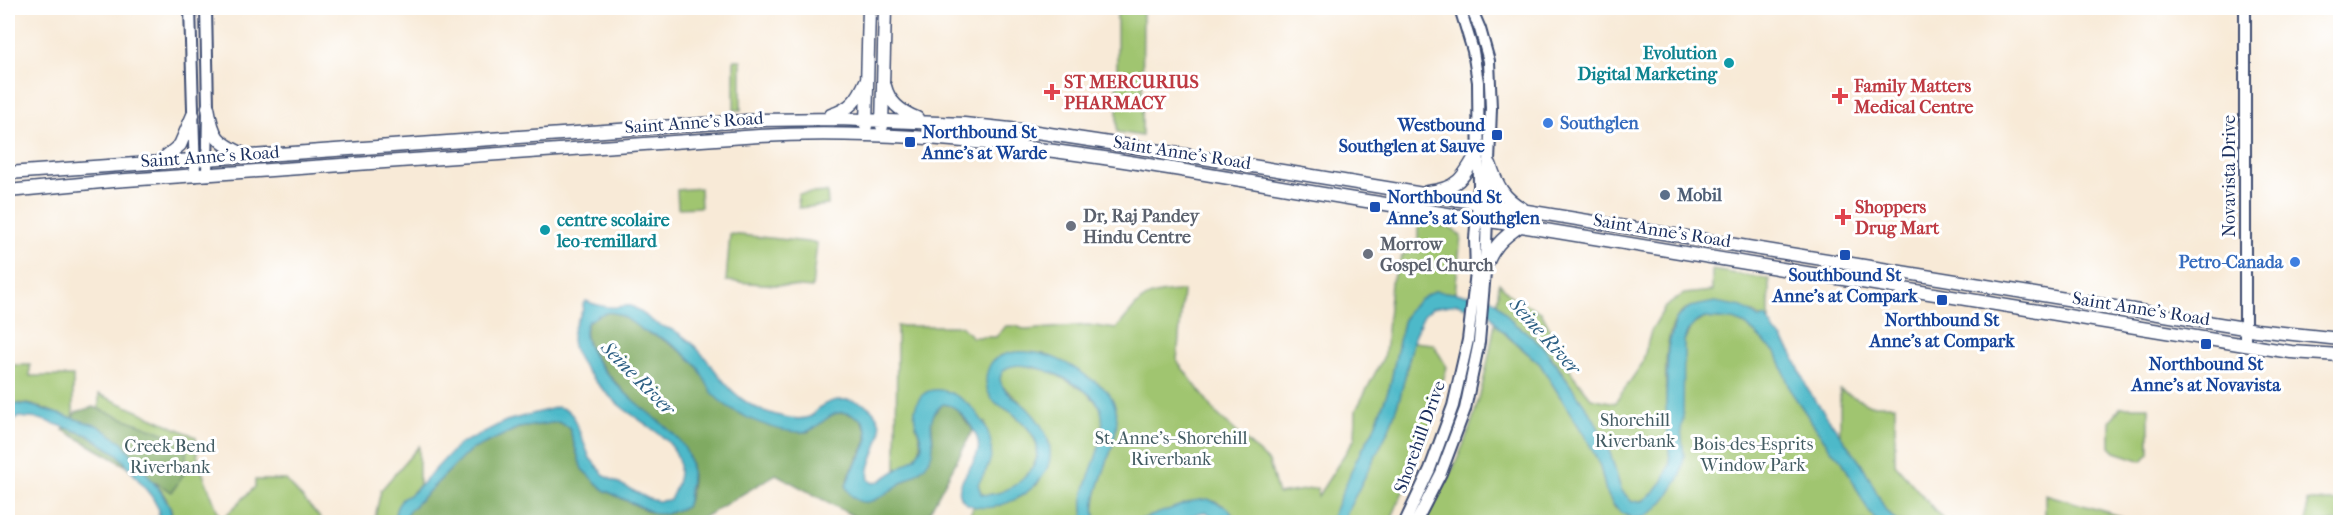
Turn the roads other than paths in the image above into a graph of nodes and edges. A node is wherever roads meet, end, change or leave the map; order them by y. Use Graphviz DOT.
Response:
graph roads {
  1 [pos="190,8"];
  2 [pos="206,8"];
  3 [pos="869,8"];
  4 [pos="885,8"];
  5 [pos="1460,8"];
  6 [pos="1472,8"];
  7 [pos="2245,8"];
  8 [pos="883,69"];
  9 [pos="867,77"];
  10 [pos="208,107"];
  11 [pos="193,115"];
  12 [pos="807,120"];
  13 [pos="867,120"];
  14 [pos="882,120"];
  15 [pos="930,122"];
  16 [pos="865,135"];
  17 [pos="881,136"];
  18 [pos="1478,151"];
  19 [pos="249,157"];
  20 [pos="207,159"];
  21 [pos="194,161"];
  22 [pos="158,163"];
  23 [pos="1490,164"];
  24 [pos="8,172"];
  25 [pos="201,176"];
  26 [pos="8,191"];
  27 [pos="1414,193"];
  28 [pos="1483,204"];
  29 [pos="1529,212"];
  30 [pos="1481,220"];
  31 [pos="1520,226"];
  32 [pos="1482,271"];
  33 [pos="2184,319"];
  34 [pos="2245,328"];
  35 [pos="2173,333"];
  36 [pos="2340,339"];
  37 [pos="1473,341"];
  38 [pos="2245,345"];
  39 [pos="2340,355"];
  40 [pos="1405,522"];
  41 [pos="1416,522"];
  1 -- 11 [label="street"];
  2 -- 10 [label="street"];
  3 -- 9 [label="main road"];
  4 -- 8 [label="main road"];
  5 -- 18 [label="street"];
  6 -- 23 [label="street"];
  7 -- 34 [label="street, Novavista Drive"];
  8 -- 14 [label="main road"];
  8 -- 15 [label="main road"];
  9 -- 12 [label="main road"];
  9 -- 13 [label="main road"];
  10 -- 19 [label="main road"];
  10 -- 20 [label="street"];
  11 -- 21 [label="street"];
  11 -- 22 [label="main road"];
  12 -- 13 [label="main road, Saint Anne's Road"];
  12 -- 19 [label="main road, Saint Anne's Road"];
  13 -- 14 [label="main road, Saint Anne's Road"];
  13 -- 16 [label="main road"];
  14 -- 15 [label="main road, Saint Anne's Road"];
  14 -- 17 [label="main road"];
  15 -- 27 [label="main road, Saint Anne's Road"];
  16 -- 17 [label="main road, Saint Anne's Road"];
  16 -- 25 [label="main road, Saint Anne's Road"];
  17 -- 30 [label="main road, Saint Anne's Road"];
  18 -- 27 [label="main road"];
  18 -- 28 [label="street"];
  19 -- 20 [label="main road, Saint Anne's Road"];
  20 -- 21 [label="main road, Saint Anne's Road"];
  20 -- 25 [label="street"];
  21 -- 22 [label="main road, Saint Anne's Road"];
  21 -- 25 [label="street"];
  22 -- 24 [label="main road, Saint Anne's Road"];
  23 -- 28 [label="street"];
  23 -- 29 [label="main road"];
  25 -- 26 [label="main road, Saint Anne's Road"];
  27 -- 28 [label="main road, Saint Anne's Road"];
  28 -- 29 [label="main road, Saint Anne's Road"];
  28 -- 30 [label="street, Shorehill Drive"];
  29 -- 33 [label="main road, Saint Anne's Road"];
  30 -- 31 [label="main road, Saint Anne's Road"];
  30 -- 32 [label="street, Shorehill Drive"];
  31 -- 32 [label="main road"];
  31 -- 35 [label="main road, Saint Anne's Road"];
  32 -- 37 [label="street, Shorehill Drive"];
  33 -- 34 [label="main road, Saint Anne's Road"];
  33 -- 35 [label="main road"];
  34 -- 36 [label="main road, Saint Anne's Road"];
  34 -- 38 [label="street, Novavista Drive"];
  35 -- 38 [label="main road, Saint Anne's Road"];
  37 -- 40 [label="street, Shorehill Drive"];
  37 -- 41 [label="street, Shorehill Drive"];
  38 -- 39 [label="main road, Saint Anne's Road"];
}
